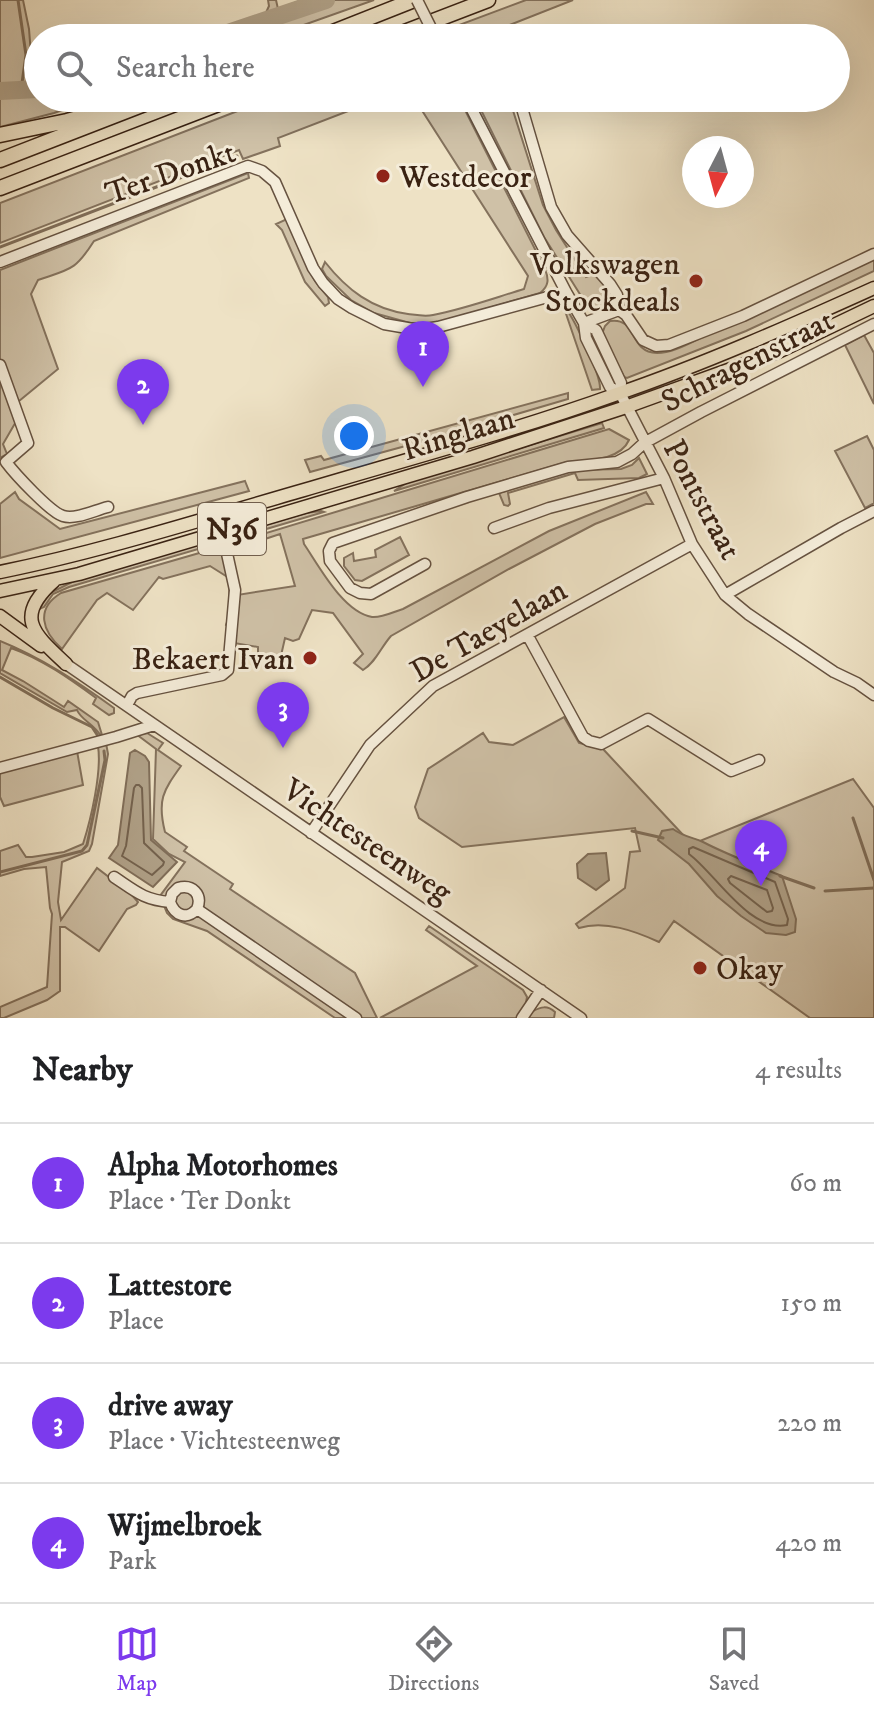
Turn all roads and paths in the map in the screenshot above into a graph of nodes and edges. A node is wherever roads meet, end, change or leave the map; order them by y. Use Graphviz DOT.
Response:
graph roads {
  1 [pos="416,0"];
  2 [pos="488,0"];
  3 [pos="354,24"];
  4 [pos="425,24"];
  5 [pos="429,24"];
  6 [pos="101,112"];
  7 [pos="124,112"];
  8 [pos="198,112"];
  9 [pos="473,112"];
  10 [pos="523,112"];
  11 [pos="0,135"];
  12 [pos="0,160"];
  13 [pos="0,188"];
  14 [pos="874,254"];
  15 [pos="0,262"];
  16 [pos="874,288"];
  17 [pos="566,292"];
  18 [pos="874,306"];
  19 [pos="619,310"];
  20 [pos="584,323"];
  21 [pos="874,324"];
  22 [pos="0,365"];
  23 [pos="620,393"];
  24 [pos="626,407"];
  25 [pos="644,443"];
  26 [pos="664,478"];
  27 [pos="108,507"];
  28 [pos="874,511"];
  29 [pos="494,528"];
  30 [pos="692,544"];
  31 [pos="226,549"];
  32 [pos="425,564"];
  33 [pos="0,572"];
  34 [pos="55,580"];
  35 [pos="0,591"];
  36 [pos="725,595"];
  37 [pos="0,616"];
  38 [pos="0,625"];
  39 [pos="528,636"];
  40 [pos="66,664"];
  41 [pos="874,695"];
  42 [pos="127,705"];
  43 [pos="154,725"];
  44 [pos="759,760"];
  45 [pos="0,768"];
  46 [pos="311,833"];
  47 [pos="114,877"];
  48 [pos="170,902"];
  49 [pos="197,909"];
  50 [pos="541,990"];
  51 [pos="564,1013"];
  52 [pos="356,1018"];
  53 [pos="522,1018"];
  54 [pos="581,1018"];
  1 -- 3 [label="highway"];
  1 -- 5 [label="street, bridge"];
  2 -- 4 [label="highway"];
  6 -- 11 [label="highway"];
  7 -- 12 [label="highway"];
  8 -- 13 [label="highway"];
  9 -- 17 [label="street, Pontstraat"];
  10 -- 19 [label="street"];
  14 -- 19 [label="street"];
  15 -- 17 [label="street, Ter Donkt"];
  16 -- 23 [label="main road, Ringlaan / N36"];
  17 -- 20 [label="street, Pontstraat"];
  18 -- 24 [label="main road, Ringlaan / N36"];
  19 -- 20 [label="street"];
  20 -- 23 [label="street, Pontstraat"];
  21 -- 25 [label="street, Schragenstraat"];
  22 -- 27 [label="street"];
  23 -- 24 [label="street, Pontstraat"];
  23 -- 33 [label="main road, Ringlaan / N36"];
  24 -- 25 [label="street, Pontstraat"];
  24 -- 34 [label="main road, Ringlaan / N36"];
  25 -- 26 [label="street, Pontstraat"];
  25 -- 32 [label="street, Schragenstraat"];
  26 -- 29 [label="street"];
  26 -- 30 [label="street, Pontstraat"];
  28 -- 36 [label="street"];
  30 -- 36 [label="street, Pontstraat"];
  30 -- 39 [label="street, De Taeyelaan"];
  31 -- 42 [label="street"];
  34 -- 35 [label="main road, Ringlaan / N36"];
  34 -- 40 [label="main road"];
  36 -- 41 [label="street, Pontstraat"];
  37 -- 40 [label="main road"];
  38 -- 40 [label="main road"];
  39 -- 44 [label="street"];
  39 -- 46 [label="street, De Taeyelaan"];
  40 -- 42 [label="street, Vichtesteenweg"];
  42 -- 43 [label="street, Vichtesteenweg"];
  43 -- 45 [label="street"];
  43 -- 46 [label="street, Vichtesteenweg"];
  46 -- 50 [label="street, Vichtesteenweg"];
  47 -- 48 [label="street"];
  48 -- 49 [label="street"];
  48 -- 49 [label="street"];
  49 -- 52 [label="street"];
  50 -- 51 [label="street, Vichtesteenweg"];
  50 -- 53 [label="street"];
  51 -- 54 [label="street, Vichtesteenweg"];
}
